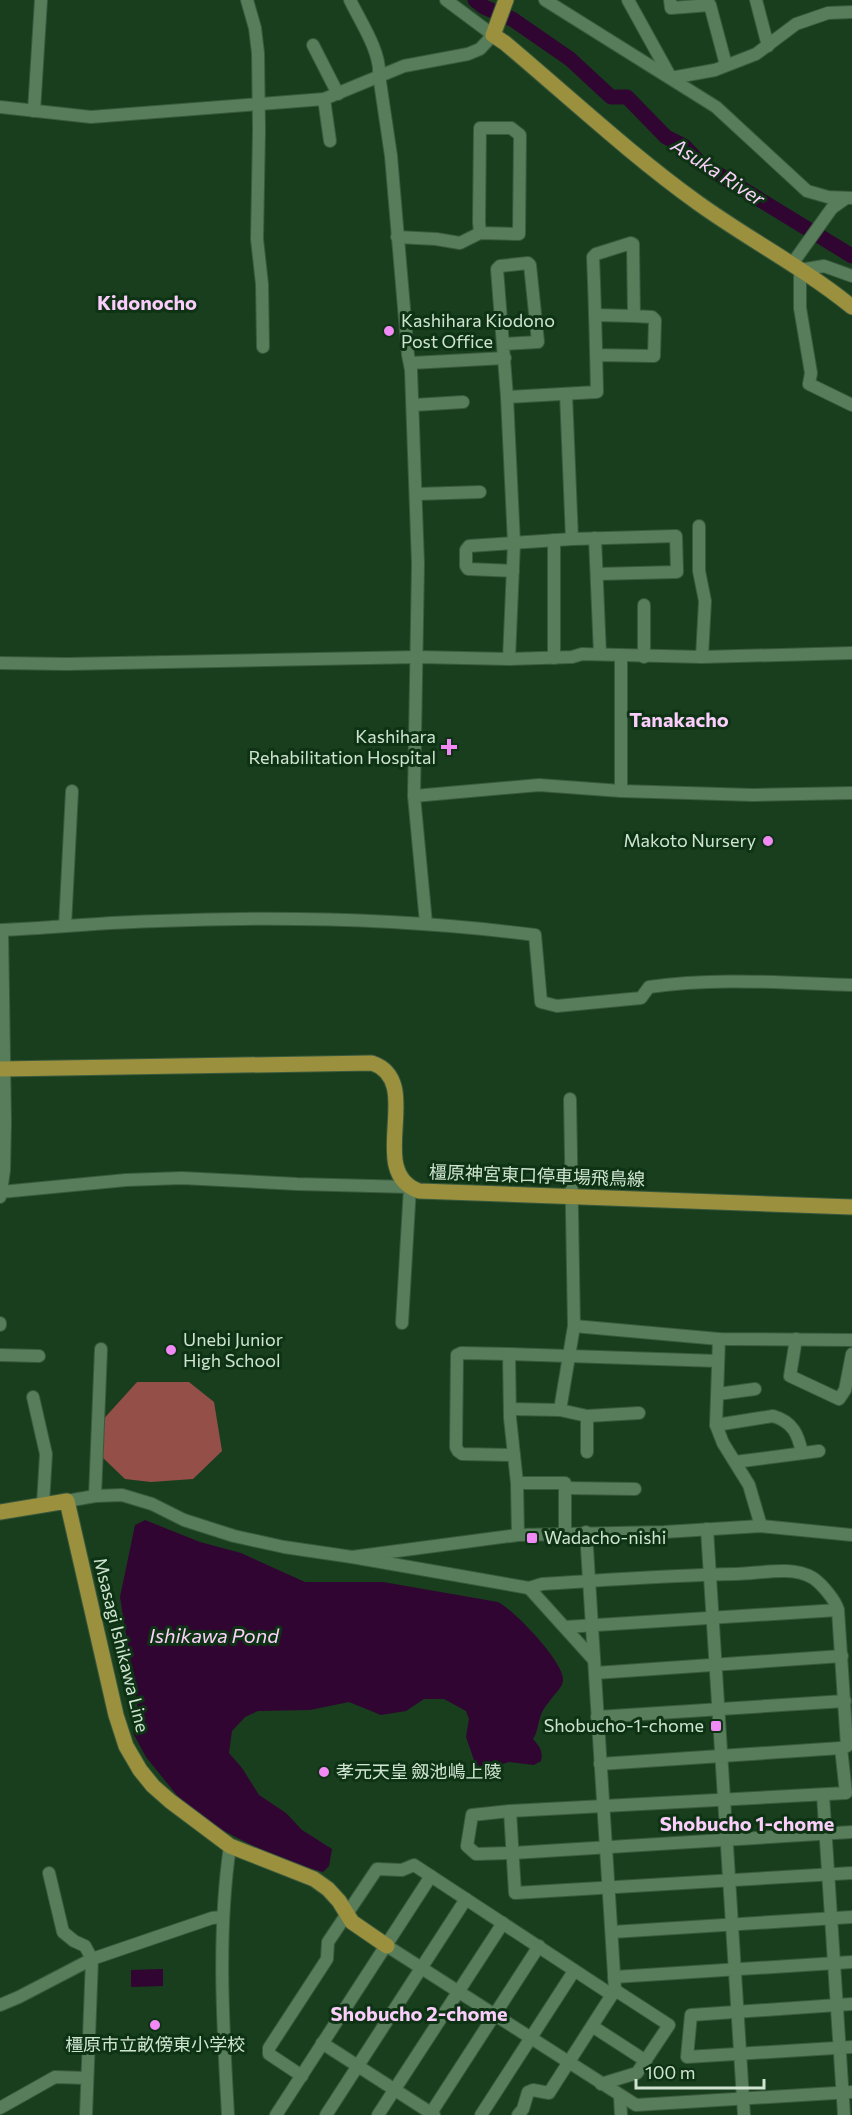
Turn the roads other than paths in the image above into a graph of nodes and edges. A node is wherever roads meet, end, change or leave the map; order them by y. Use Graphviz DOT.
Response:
graph roads {
  1 [pos="41,0"];
  2 [pos="247,0"];
  3 [pos="350,0"];
  4 [pos="446,0"];
  5 [pos="506,0"];
  6 [pos="544,0"];
  7 [pos="628,0"];
  8 [pos="670,0"];
  9 [pos="756,0"];
  10 [pos="852,12"];
  11 [pos="496,30"];
  12 [pos="313,45"];
  13 [pos="768,46"];
  14 [pos="726,65"];
  15 [pos="379,75"];
  16 [pos="671,78"];
  17 [pos="338,94"];
  18 [pos="324,99"];
  19 [pos="258,105"];
  20 [pos="0,108"];
  21 [pos="34,111"];
  22 [pos="330,141"];
  23 [pos="807,191"];
  24 [pos="850,198"];
  25 [pos="823,221"];
  26 [pos="480,233"];
  27 [pos="397,237"];
  28 [pos="796,264"];
  29 [pos="852,276"];
  30 [pos="852,308"];
  31 [pos="595,315"];
  32 [pos="634,316"];
  33 [pos="504,344"];
  34 [pos="263,347"];
  35 [pos="596,355"];
  36 [pos="505,358"];
  37 [pos="411,363"];
  38 [pos="566,394"];
  39 [pos="507,397"];
  40 [pos="463,402"];
  41 [pos="414,405"];
  42 [pos="852,405"];
  43 [pos="480,492"];
  44 [pos="417,494"];
  45 [pos="699,526"];
  46 [pos="595,538"];
  47 [pos="572,539"];
  48 [pos="554,540"];
  49 [pos="514,543"];
  50 [pos="513,571"];
  51 [pos="597,574"];
  52 [pos="644,605"];
  53 [pos="852,653"];
  54 [pos="600,654"];
  55 [pos="418,657"];
  56 [pos="621,657"];
  57 [pos="644,657"];
  58 [pos="702,657"];
  59 [pos="554,658"];
  60 [pos="509,659"];
  61 [pos="0,663"];
  62 [pos="72,791"];
  63 [pos="621,791"];
  64 [pos="852,793"];
  65 [pos="414,796"];
  66 [pos="426,923"];
  67 [pos="65,926"];
  68 [pos="1,930"];
  69 [pos="852,985"];
  70 [pos="2,1069"];
  71 [pos="570,1099"];
  72 [pos="3,1122"];
  73 [pos="410,1187"];
  74 [pos="1,1189"];
  75 [pos="571,1197"];
  76 [pos="852,1207"];
  77 [pos="402,1323"];
  78 [pos="574,1326"];
  79 [pos="719,1339"];
  80 [pos="796,1339"];
  81 [pos="852,1340"];
  82 [pos="100,1349"];
  83 [pos="509,1354"];
  84 [pos="852,1354"];
  85 [pos="0,1355"];
  86 [pos="39,1356"];
  87 [pos="569,1356"];
  88 [pos="718,1361"];
  89 [pos="755,1389"];
  90 [pos="718,1394"];
  91 [pos="33,1397"];
  92 [pos="510,1408"];
  93 [pos="560,1410"];
  94 [pos="639,1413"];
  95 [pos="587,1416"];
  96 [pos="716,1425"];
  97 [pos="819,1451"];
  98 [pos="587,1452"];
  99 [pos="802,1453"];
  100 [pos="514,1455"];
  101 [pos="735,1462"];
  102 [pos="517,1483"];
  103 [pos="564,1488"];
  104 [pos="635,1488"];
  105 [pos="95,1496"];
  106 [pos="67,1501"];
  107 [pos="43,1504"];
  108 [pos="0,1512"];
  109 [pos="761,1526"];
  110 [pos="707,1529"];
  111 [pos="586,1532"];
  112 [pos="565,1533"];
  113 [pos="519,1535"];
  114 [pos="852,1535"];
  115 [pos="351,1557"];
  116 [pos="710,1574"];
  117 [pos="589,1581"];
  118 [pos="529,1588"];
  119 [pos="838,1610"];
  120 [pos="713,1618"];
  121 [pos="591,1626"];
  122 [pos="564,1627"];
  123 [pos="842,1656"];
  124 [pos="594,1660"];
  125 [pos="716,1665"];
  126 [pos="595,1673"];
  127 [pos="845,1701"];
  128 [pos="719,1710"];
  129 [pos="597,1717"];
  130 [pos="841,1748"];
  131 [pos="722,1755"];
  132 [pos="600,1764"];
  133 [pos="823,1795"];
  134 [pos="725,1800"];
  135 [pos="603,1808"];
  136 [pos="510,1811"];
  137 [pos="852,1832"];
  138 [pos="826,1833"];
  139 [pos="727,1840"];
  140 [pos="230,1846"];
  141 [pos="605,1848"];
  142 [pos="513,1853"];
  143 [pos="49,1873"];
  144 [pos="852,1873"];
  145 [pos="828,1874"];
  146 [pos="431,1876"];
  147 [pos="730,1880"];
  148 [pos="608,1888"];
  149 [pos="466,1899"];
  150 [pos="347,1916"];
  151 [pos="222,1917"];
  152 [pos="852,1917"];
  153 [pos="831,1918"];
  154 [pos="503,1923"];
  155 [pos="733,1925"];
  156 [pos="612,1932"];
  157 [pos="387,1946"];
  158 [pos="539,1946"];
  159 [pos="92,1959"];
  160 [pos="852,1962"];
  161 [pos="834,1963"];
  162 [pos="422,1967"];
  163 [pos="735,1969"];
  164 [pos="574,1971"];
  165 [pos="614,1987"];
  166 [pos="458,1991"];
  167 [pos="852,2004"];
  168 [pos="0,2005"];
  169 [pos="837,2005"];
  170 [pos="738,2012"];
  171 [pos="495,2016"];
  172 [pos="592,2026"];
  173 [pos="530,2038"];
  174 [pos="322,2043"];
  175 [pos="846,2048"];
  176 [pos="740,2054"];
  177 [pos="646,2061"];
  178 [pos="568,2063"];
  179 [pos="357,2066"];
  180 [pos="302,2076"];
  181 [pos="87,2078"];
  182 [pos="601,2084"];
  183 [pos="394,2090"];
  184 [pos="847,2093"];
  185 [pos="620,2097"];
  186 [pos="743,2098"];
  187 [pos="0,2108"];
  188 [pos="433,2114"];
  189 [pos="86,2115"];
  190 [pos="228,2115"];
  191 [pos="276,2115"];
  192 [pos="326,2115"];
  193 [pos="378,2115"];
  194 [pos="481,2115"];
  195 [pos="518,2115"];
  196 [pos="621,2115"];
  197 [pos="744,2115"];
  198 [pos="844,2115"];
  1 -- 21 [label="street"];
  2 -- 19 [label="street"];
  3 -- 15 [label="street"];
  4 -- 11 [label="street"];
  5 -- 11 [label="main road"];
  6 -- 16 [label="street"];
  7 -- 16 [label="street"];
  8 -- 14 [label="street"];
  9 -- 13 [label="street"];
  10 -- 13 [label="street"];
  11 -- 15 [label="street"];
  11 -- 28 [label="main road"];
  12 -- 17 [label="street"];
  13 -- 14 [label="street"];
  14 -- 16 [label="street"];
  15 -- 17 [label="street"];
  15 -- 27 [label="street"];
  16 -- 23 [label="street"];
  17 -- 18 [label="street"];
  18 -- 19 [label="street"];
  18 -- 22 [label="street"];
  19 -- 21 [label="street"];
  19 -- 34 [label="street"];
  20 -- 21 [label="street"];
  23 -- 24 [label="street"];
  23 -- 25 [label="street"];
  24 -- 25 [label="street"];
  25 -- 28 [label="street"];
  26 -- 26 [label="street"];
  26 -- 27 [label="street"];
  27 -- 37 [label="street"];
  28 -- 29 [label="street"];
  28 -- 30 [label="main road"];
  28 -- 42 [label="street"];
  31 -- 32 [label="street"];
  31 -- 32 [label="street"];
  31 -- 35 [label="street"];
  32 -- 35 [label="street"];
  33 -- 33 [label="street"];
  33 -- 36 [label="street"];
  35 -- 38 [label="street"];
  36 -- 37 [label="street"];
  36 -- 39 [label="street"];
  37 -- 41 [label="street"];
  38 -- 39 [label="street"];
  38 -- 47 [label="street"];
  39 -- 49 [label="street"];
  40 -- 41 [label="street"];
  41 -- 44 [label="street"];
  43 -- 44 [label="street"];
  44 -- 55 [label="street"];
  45 -- 58 [label="street"];
  46 -- 47 [label="street"];
  46 -- 51 [label="street"];
  46 -- 51 [label="street"];
  47 -- 48 [label="street"];
  48 -- 49 [label="street"];
  48 -- 59 [label="street"];
  49 -- 50 [label="street"];
  49 -- 50 [label="street"];
  50 -- 60 [label="street"];
  51 -- 54 [label="street"];
  52 -- 57 [label="street"];
  53 -- 58 [label="street"];
  54 -- 56 [label="street"];
  54 -- 59 [label="street"];
  55 -- 60 [label="street"];
  55 -- 61 [label="street"];
  55 -- 65 [label="street"];
  56 -- 57 [label="street"];
  56 -- 63 [label="street"];
  57 -- 58 [label="street"];
  59 -- 60 [label="street"];
  62 -- 67 [label="street"];
  63 -- 64 [label="street"];
  63 -- 65 [label="street"];
  65 -- 66 [label="street"];
  66 -- 67 [label="street"];
  66 -- 69 [label="street"];
  67 -- 68 [label="street"];
  68 -- 70 [label="street"];
  70 -- 72 [label="street"];
  70 -- 73 [label="main road, 橿原神宮東口停車場飛鳥線"];
  71 -- 75 [label="street"];
  72 -- 74 [label="street"];
  73 -- 74 [label="street"];
  73 -- 75 [label="main road, 橿原神宮東口停車場飛鳥線"];
  73 -- 77 [label="street"];
  75 -- 76 [label="main road, 橿原神宮東口停車場飛鳥線"];
  75 -- 78 [label="street"];
  78 -- 79 [label="street"];
  78 -- 87 [label="street"];
  79 -- 80 [label="street"];
  79 -- 88 [label="street"];
  80 -- 81 [label="street"];
  80 -- 84 [label="street"];
  82 -- 105 [label="street"];
  83 -- 87 [label="street"];
  83 -- 92 [label="street"];
  83 -- 100 [label="street"];
  85 -- 86 [label="street"];
  87 -- 88 [label="street"];
  87 -- 93 [label="street"];
  88 -- 90 [label="street"];
  89 -- 90 [label="street"];
  90 -- 96 [label="street"];
  91 -- 107 [label="street"];
  92 -- 93 [label="street"];
  92 -- 100 [label="street"];
  93 -- 95 [label="street"];
  94 -- 95 [label="street"];
  95 -- 98 [label="street"];
  96 -- 99 [label="street"];
  96 -- 101 [label="street"];
  97 -- 99 [label="street"];
  99 -- 101 [label="street"];
  100 -- 102 [label="street"];
  101 -- 109 [label="street"];
  102 -- 103 [label="street"];
  102 -- 113 [label="street"];
  103 -- 104 [label="street"];
  103 -- 112 [label="street"];
  105 -- 106 [label="street"];
  105 -- 115 [label="street"];
  106 -- 107 [label="main road"];
  106 -- 140 [label="main road, Msasagi Ishikawa Line"];
  107 -- 108 [label="main road"];
  109 -- 110 [label="street"];
  109 -- 114 [label="street"];
  110 -- 111 [label="street"];
  110 -- 116 [label="street"];
  111 -- 112 [label="street"];
  111 -- 117 [label="street"];
  112 -- 113 [label="street"];
  113 -- 115 [label="street"];
  115 -- 118 [label="street"];
  116 -- 117 [label="street"];
  116 -- 119 [label="street"];
  116 -- 120 [label="street"];
  117 -- 118 [label="street"];
  117 -- 121 [label="street"];
  118 -- 122 [label="street"];
  119 -- 120 [label="street"];
  119 -- 123 [label="street"];
  120 -- 121 [label="street"];
  120 -- 125 [label="street"];
  121 -- 122 [label="street"];
  121 -- 124 [label="street"];
  122 -- 124 [label="street"];
  123 -- 125 [label="street"];
  123 -- 127 [label="street"];
  124 -- 126 [label="street"];
  125 -- 126 [label="street"];
  125 -- 128 [label="street"];
  126 -- 129 [label="street"];
  127 -- 128 [label="street"];
  127 -- 130 [label="street"];
  128 -- 129 [label="street"];
  128 -- 131 [label="street"];
  129 -- 132 [label="street"];
  130 -- 131 [label="street"];
  130 -- 133 [label="street"];
  131 -- 132 [label="street"];
  131 -- 134 [label="street"];
  132 -- 135 [label="street"];
  133 -- 134 [label="street"];
  133 -- 138 [label="street"];
  134 -- 135 [label="street"];
  134 -- 139 [label="street"];
  135 -- 136 [label="street"];
  135 -- 141 [label="street"];
  136 -- 142 [label="street"];
  136 -- 142 [label="street"];
  137 -- 138 [label="street"];
  138 -- 139 [label="street"];
  138 -- 145 [label="street"];
  139 -- 141 [label="street"];
  139 -- 147 [label="street"];
  140 -- 150 [label="main road, Msasagi Ishikawa Line"];
  140 -- 151 [label="street"];
  141 -- 142 [label="street"];
  141 -- 148 [label="street"];
  142 -- 148 [label="street"];
  143 -- 159 [label="street"];
  144 -- 145 [label="street"];
  145 -- 147 [label="street"];
  145 -- 153 [label="street"];
  146 -- 149 [label="street"];
  146 -- 150 [label="street"];
  146 -- 157 [label="street"];
  147 -- 148 [label="street"];
  147 -- 155 [label="street"];
  148 -- 156 [label="street"];
  149 -- 154 [label="street"];
  149 -- 162 [label="street"];
  150 -- 157 [label="main road, Msasagi Ishikawa Line"];
  150 -- 180 [label="street"];
  151 -- 159 [label="street"];
  151 -- 190 [label="street"];
  152 -- 153 [label="street"];
  153 -- 155 [label="street"];
  153 -- 161 [label="street"];
  154 -- 158 [label="street"];
  154 -- 166 [label="street"];
  155 -- 156 [label="street"];
  155 -- 163 [label="street"];
  156 -- 165 [label="street"];
  157 -- 162 [label="street"];
  157 -- 174 [label="street"];
  158 -- 164 [label="street"];
  158 -- 171 [label="street"];
  159 -- 168 [label="street"];
  159 -- 181 [label="street"];
  160 -- 161 [label="street"];
  161 -- 163 [label="street"];
  161 -- 169 [label="street"];
  162 -- 166 [label="street"];
  162 -- 179 [label="street"];
  163 -- 165 [label="street"];
  163 -- 170 [label="street"];
  164 -- 165 [label="street"];
  164 -- 173 [label="street"];
  165 -- 172 [label="street"];
  165 -- 177 [label="street"];
  166 -- 171 [label="street"];
  166 -- 183 [label="street"];
  167 -- 169 [label="street"];
  169 -- 170 [label="street"];
  169 -- 175 [label="street"];
  170 -- 176 [label="street"];
  170 -- 176 [label="street"];
  171 -- 173 [label="street"];
  171 -- 188 [label="street"];
  172 -- 177 [label="street"];
  172 -- 178 [label="street"];
  173 -- 178 [label="street"];
  173 -- 194 [label="street"];
  174 -- 179 [label="street"];
  174 -- 180 [label="street"];
  175 -- 176 [label="street"];
  175 -- 184 [label="street"];
  176 -- 186 [label="street"];
  177 -- 182 [label="street"];
  178 -- 182 [label="street"];
  178 -- 195 [label="street"];
  179 -- 183 [label="street"];
  179 -- 192 [label="street"];
  180 -- 191 [label="street"];
  181 -- 187 [label="street"];
  181 -- 189 [label="street"];
  182 -- 185 [label="street"];
  183 -- 188 [label="street"];
  183 -- 193 [label="street"];
  184 -- 186 [label="street"];
  184 -- 198 [label="street"];
  185 -- 186 [label="street"];
  185 -- 196 [label="street"];
  186 -- 197 [label="street"];
}
